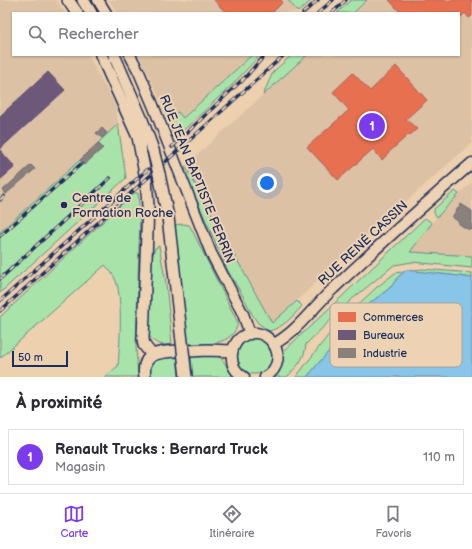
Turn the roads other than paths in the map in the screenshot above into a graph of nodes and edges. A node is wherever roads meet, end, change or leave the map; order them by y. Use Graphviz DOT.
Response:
graph roads {
  1 [pos="68,0"];
  2 [pos="83,0"];
  3 [pos="98,0"];
  4 [pos="76,12"];
  5 [pos="90,12"];
  6 [pos="105,12"];
  7 [pos="101,56"];
  8 [pos="114,56"];
  9 [pos="131,56"];
  10 [pos="472,163"];
  11 [pos="250,334"];
  12 [pos="274,344"];
  13 [pos="177,351"];
  14 [pos="190,351"];
  15 [pos="232,351"];
  16 [pos="152,355"];
  17 [pos="145,377"];
  18 [pos="186,377"];
  19 [pos="244,377"];
  20 [pos="265,377"];
  1 -- 4 [label="main road"];
  2 -- 5 [label="main road"];
  3 -- 6 [label="main road"];
  7 -- 16 [label="main road"];
  8 -- 18 [label="main road, bridge"];
  9 -- 11 [label="main road, RUE JEAN BAPTISTE PERRIN"];
  10 -- 12 [label="main road, RUE RENÉ CASSIN"];
  11 -- 12 [label="main road"];
  11 -- 15 [label="main road"];
  12 -- 20 [label="main road"];
  13 -- 16 [label="main road"];
  14 -- 15 [label="main road"];
  15 -- 19 [label="main road"];
  16 -- 17 [label="main road"];
}
